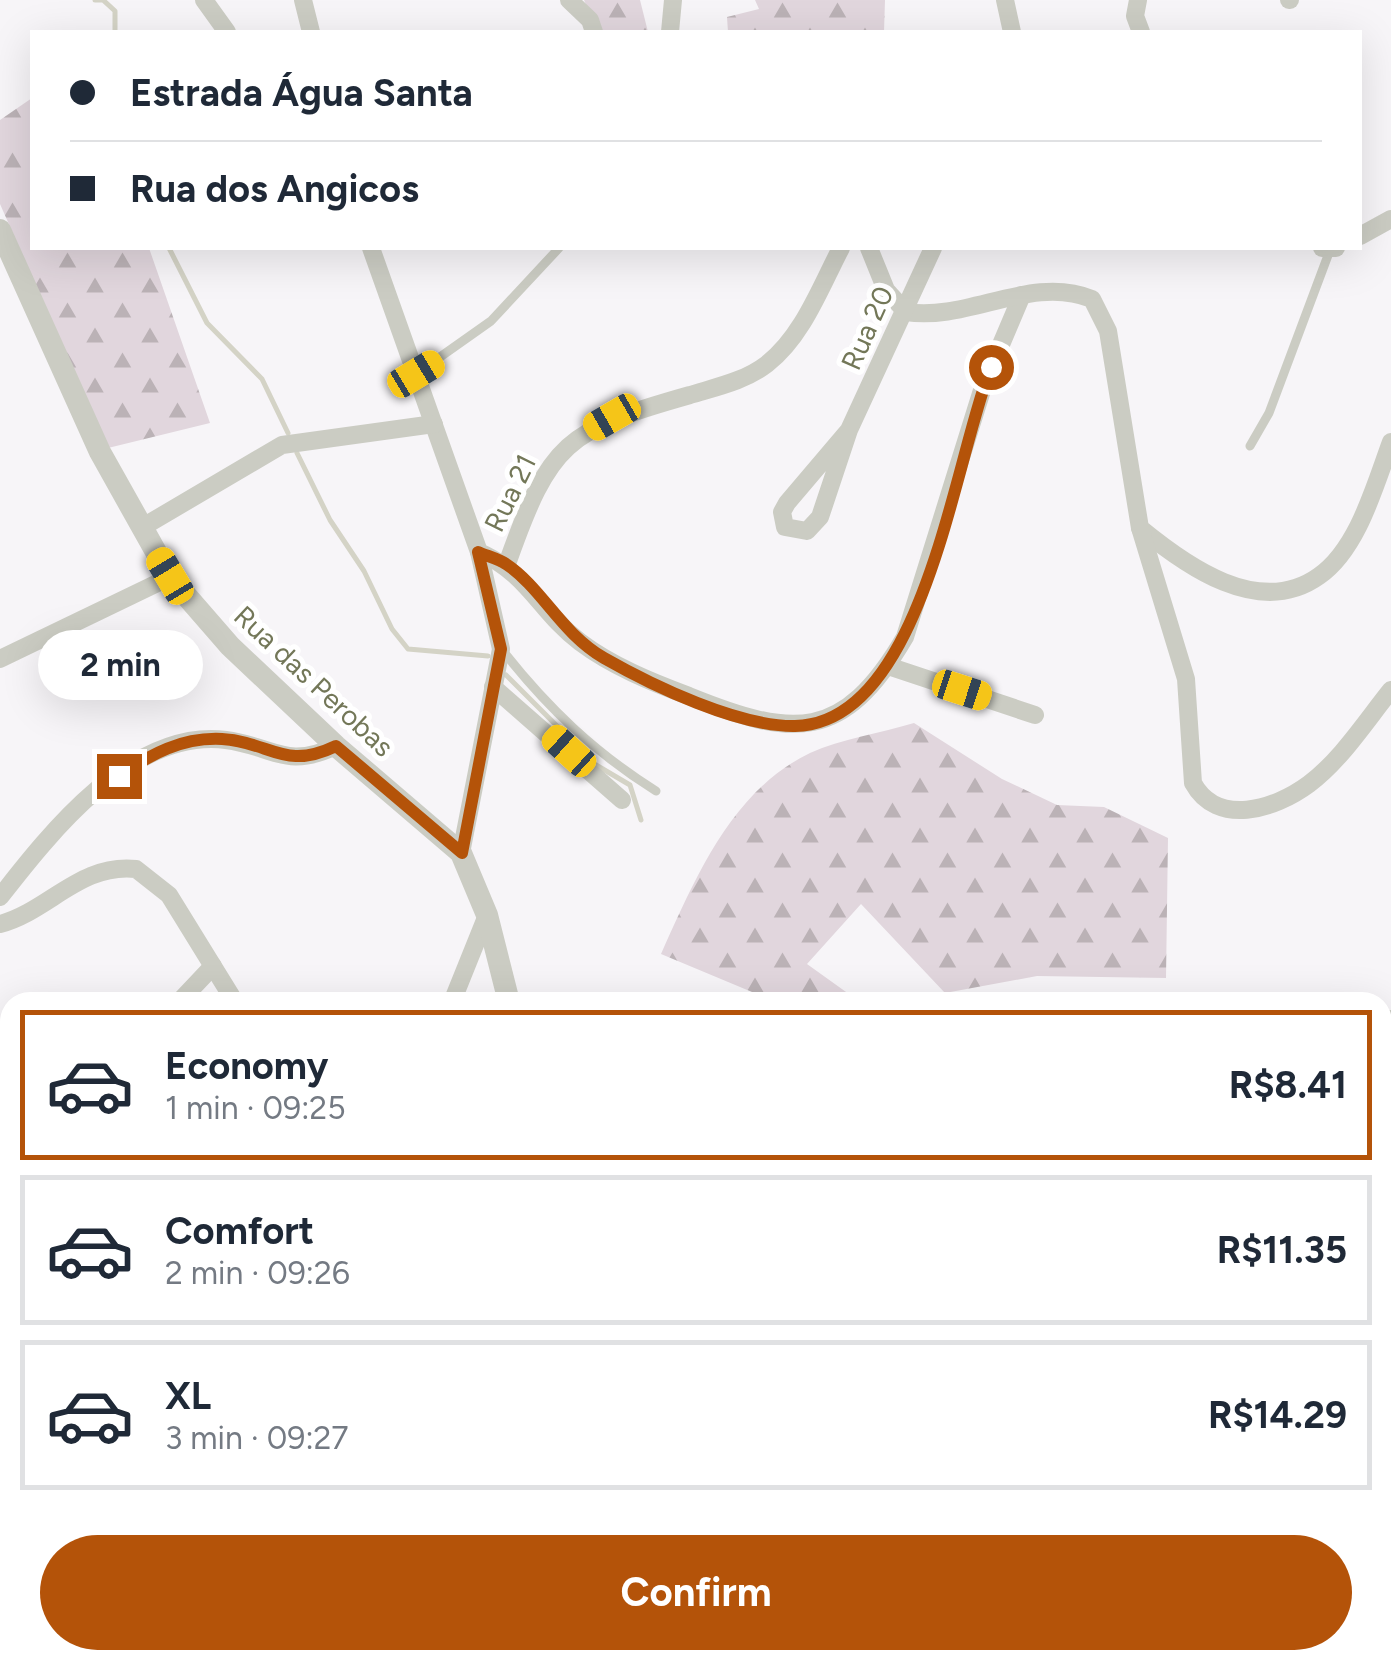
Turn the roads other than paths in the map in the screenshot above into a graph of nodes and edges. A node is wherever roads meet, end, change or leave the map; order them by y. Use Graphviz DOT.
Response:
graph roads {
  1 [pos="204,0"];
  2 [pos="303,0"];
  3 [pos="569,0"];
  4 [pos="673,0"];
  5 [pos="1005,0"];
  6 [pos="1138,0"];
  7 [pos="226,30"];
  8 [pos="310,30"];
  9 [pos="593,30"];
  10 [pos="670,30"];
  11 [pos="1012,30"];
  12 [pos="1140,30"];
  13 [pos="1391,218"];
  14 [pos="0,230"];
  15 [pos="1362,235"];
  16 [pos="372,250"];
  17 [pos="558,250"];
  18 [pos="840,250"];
  19 [pos="870,250"];
  20 [pos="932,250"];
  21 [pos="1328,250"];
  22 [pos="1022,296"];
  23 [pos="906,312"];
  24 [pos="416,374"];
  25 [pos="434,424"];
  26 [pos="849,430"];
  27 [pos="1391,442"];
  28 [pos="1250,446"];
  29 [pos="141,528"];
  30 [pos="1140,528"];
  31 [pos="478,552"];
  32 [pos="507,564"];
  33 [pos="170,576"];
  34 [pos="501,649"];
  35 [pos="0,659"];
  36 [pos="888,666"];
  37 [pos="494,687"];
  38 [pos="1391,690"];
  39 [pos="1035,715"];
  40 [pos="336,746"];
  41 [pos="656,791"];
  42 [pos="622,800"];
  43 [pos="462,853"];
  44 [pos="0,898"];
  45 [pos="487,915"];
  46 [pos="0,924"];
  47 [pos="213,966"];
  48 [pos="188,992"];
  49 [pos="229,992"];
  50 [pos="456,992"];
  51 [pos="506,992"];
  1 -- 7 [label="street"];
  2 -- 8 [label="street"];
  3 -- 9 [label="street"];
  4 -- 10 [label="street"];
  5 -- 11 [label="street"];
  6 -- 12 [label="street"];
  13 -- 15 [label="street"];
  14 -- 29 [label="street, Rua das Perobas"];
  16 -- 24 [label="street"];
  17 -- 24 [label="lane"];
  18 -- 32 [label="street, Rua 21"];
  19 -- 23 [label="street"];
  20 -- 23 [label="street, Rua 20"];
  21 -- 28 [label="lane"];
  22 -- 23 [label="street"];
  22 -- 30 [label="street"];
  22 -- 36 [label="street"];
  23 -- 26 [label="street, Rua 20"];
  24 -- 25 [label="street"];
  25 -- 29 [label="street"];
  25 -- 31 [label="street"];
  26 -- 26 [label="street, Rua 20"];
  27 -- 30 [label="street"];
  29 -- 33 [label="street, Rua das Perobas"];
  30 -- 38 [label="street"];
  31 -- 32 [label="street"];
  31 -- 34 [label="street"];
  32 -- 36 [label="street"];
  33 -- 35 [label="street"];
  33 -- 40 [label="street, Rua das Perobas"];
  34 -- 37 [label="street"];
  34 -- 41 [label="lane"];
  36 -- 39 [label="street"];
  37 -- 42 [label="street"];
  37 -- 43 [label="street"];
  40 -- 43 [label="street, Rua das Perobas"];
  40 -- 44 [label="street"];
  43 -- 45 [label="street, Rua das Perobas"];
  45 -- 50 [label="street"];
  45 -- 51 [label="street, Rua das Perobas"];
  46 -- 47 [label="street"];
  47 -- 48 [label="street"];
  47 -- 49 [label="street"];
}
